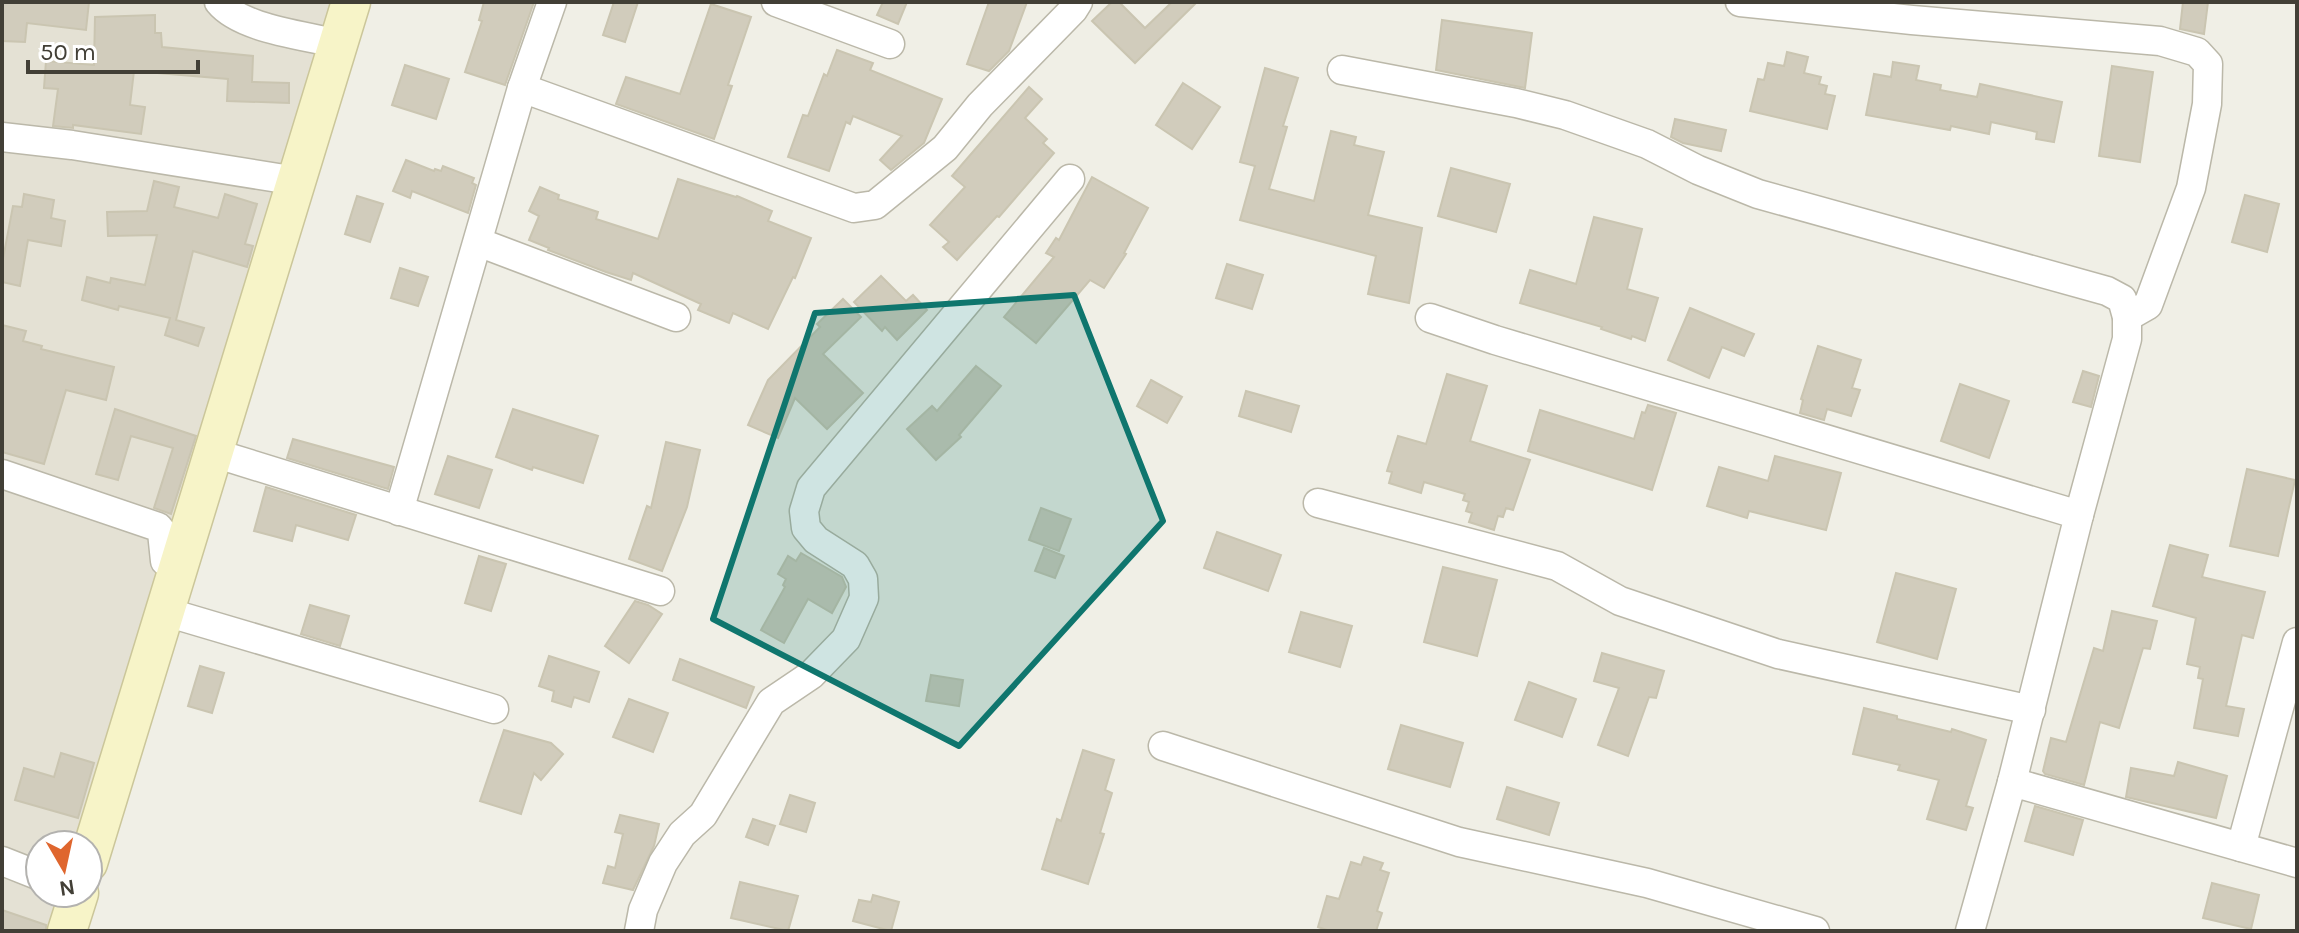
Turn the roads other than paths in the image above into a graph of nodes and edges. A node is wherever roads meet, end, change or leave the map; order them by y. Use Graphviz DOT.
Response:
graph roads {
  1 [pos="219,2"];
  2 [pos="351,2"];
  3 [pos="552,2"];
  4 [pos="776,2"];
  5 [pos="1078,2"];
  6 [pos="1740,2"];
  7 [pos="338,44"];
  8 [pos="890,44"];
  9 [pos="1342,70"];
  10 [pos="522,88"];
  11 [pos="2,137"];
  12 [pos="1070,179"];
  13 [pos="297,181"];
  14 [pos="478,242"];
  15 [pos="676,317"];
  16 [pos="2127,317"];
  17 [pos="1430,318"];
  18 [pos="214,453"];
  19 [pos="2,474"];
  20 [pos="1318,503"];
  21 [pos="399,511"];
  22 [pos="2079,515"];
  23 [pos="179,568"];
  24 [pos="660,591"];
  25 [pos="166,612"];
  26 [pos="2297,642"];
  27 [pos="494,709"];
  28 [pos="2031,710"];
  29 [pos="1163,746"];
  30 [pos="2012,782"];
  31 [pos="99,829"];
  32 [pos="2241,847"];
  33 [pos="2,861"];
  34 [pos="2297,863"];
  35 [pos="24,870"];
  36 [pos="74,909"];
  37 [pos="67,931"];
  38 [pos="639,931"];
  39 [pos="1815,931"];
  40 [pos="1970,931"];
  1 -- 7 [label="street"];
  2 -- 7 [label="street"];
  3 -- 10 [label="street"];
  4 -- 8 [label="street"];
  5 -- 10 [label="street"];
  6 -- 16 [label="street"];
  7 -- 13 [label="street"];
  9 -- 16 [label="street"];
  10 -- 14 [label="street"];
  11 -- 13 [label="street"];
  12 -- 38 [label="street"];
  13 -- 18 [label="street"];
  14 -- 15 [label="street"];
  14 -- 21 [label="street"];
  16 -- 22 [label="street"];
  17 -- 22 [label="street"];
  18 -- 21 [label="street"];
  18 -- 23 [label="street"];
  19 -- 23 [label="street"];
  20 -- 28 [label="street"];
  21 -- 24 [label="street"];
  22 -- 28 [label="street"];
  23 -- 25 [label="street"];
  25 -- 27 [label="street"];
  25 -- 31 [label="street"];
  26 -- 32 [label="street"];
  28 -- 30 [label="street"];
  29 -- 39 [label="street"];
  30 -- 32 [label="street"];
  30 -- 40 [label="street"];
  32 -- 34 [label="street"];
  33 -- 35 [label="street"];
  36 -- 37 [label="street"];
}
